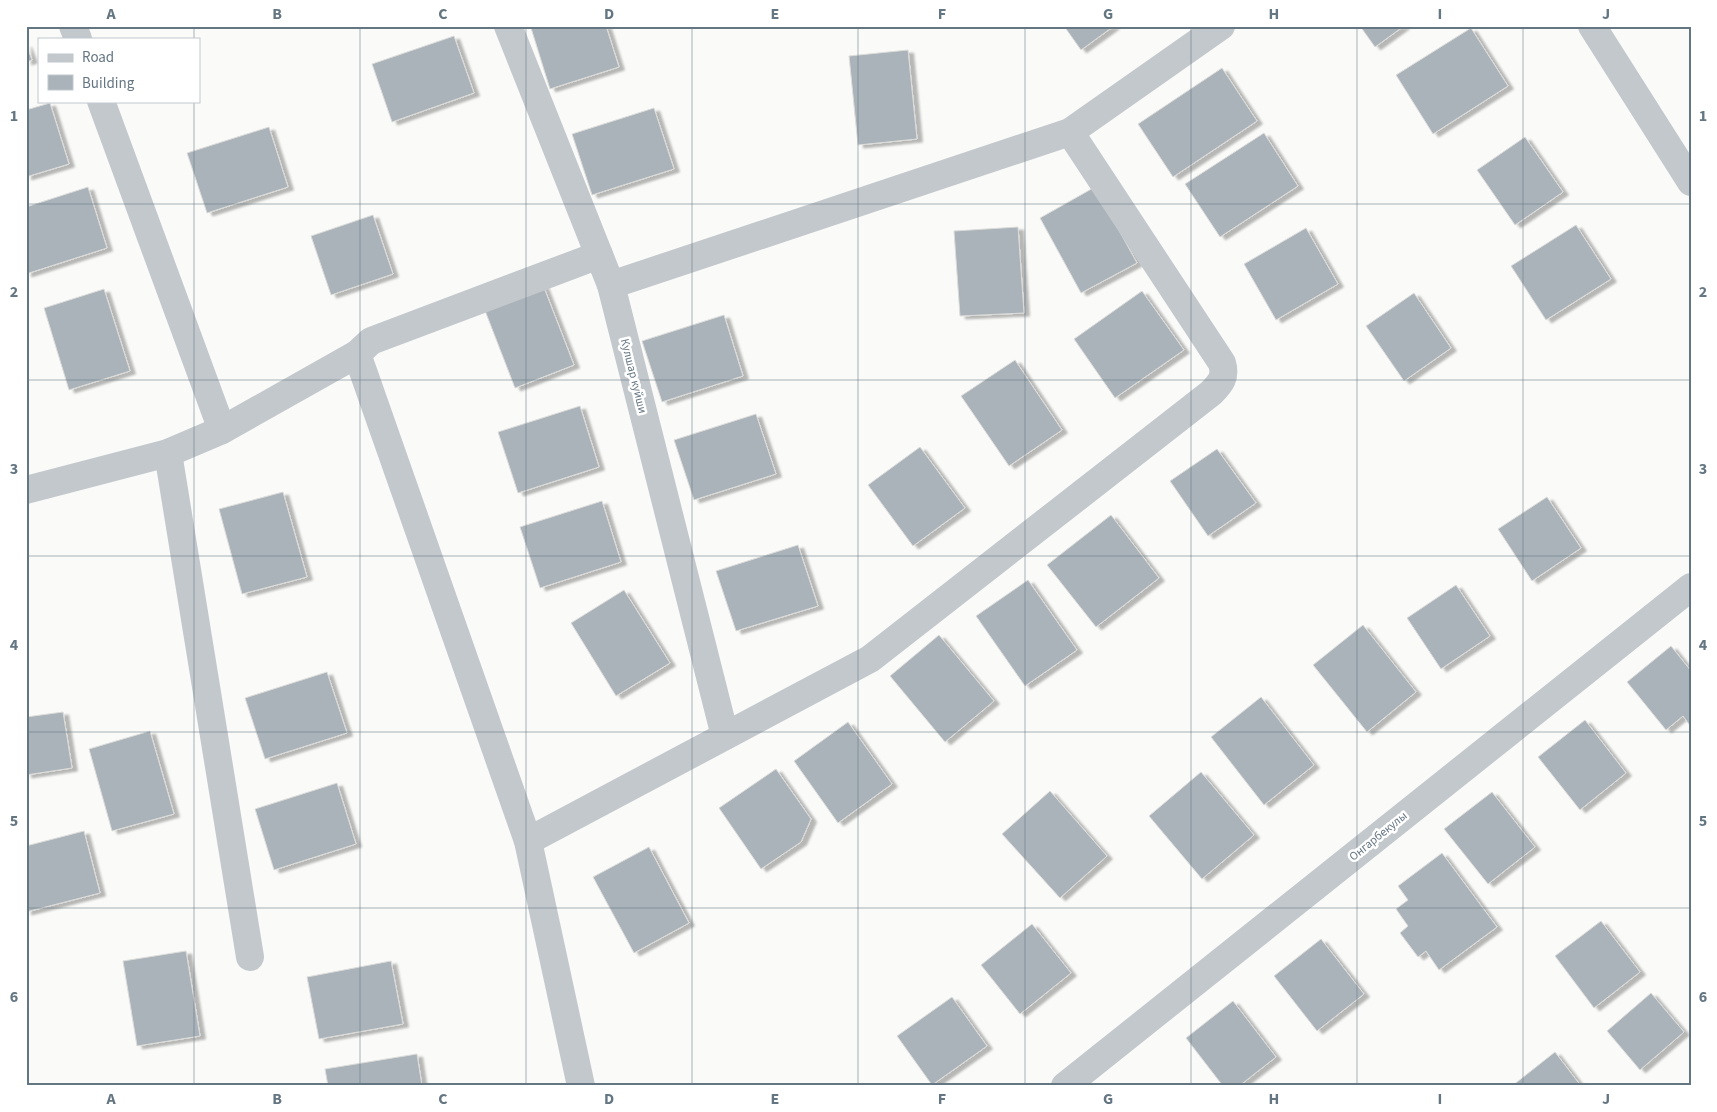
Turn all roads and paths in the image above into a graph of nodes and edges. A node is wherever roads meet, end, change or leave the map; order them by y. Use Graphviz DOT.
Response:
graph roads {
  1 [pos="73,26"];
  2 [pos="508,26"];
  3 [pos="1221,26"];
  4 [pos="1592,26"];
  5 [pos="78,38"];
  6 [pos="101,102"];
  7 [pos="1070,132"];
  8 [pos="1691,182"];
  9 [pos="599,255"];
  10 [pos="611,285"];
  11 [pos="357,354"];
  12 [pos="222,430"];
  13 [pos="168,453"];
  14 [pos="26,490"];
  15 [pos="1691,587"];
  16 [pos="725,736"];
  17 [pos="528,841"];
  18 [pos="250,957"];
  19 [pos="581,1086"];
  20 [pos="1065,1086"];
  1 -- 5 [label="street"];
  2 -- 9 [label="street, Кулшар куйши"];
  3 -- 7 [label="street"];
  4 -- 8 [label="street"];
  6 -- 12 [label="street"];
  7 -- 10 [label="street"];
  7 -- 16 [label="street"];
  9 -- 10 [label="street, Кулшар куйши"];
  9 -- 11 [label="street"];
  10 -- 16 [label="street, Кулшар куйши"];
  11 -- 12 [label="street"];
  11 -- 17 [label="street"];
  12 -- 13 [label="street"];
  13 -- 14 [label="street"];
  13 -- 18 [label="street"];
  15 -- 20 [label="street, Онгарбекулы"];
  16 -- 17 [label="street"];
  17 -- 19 [label="street"];
}
